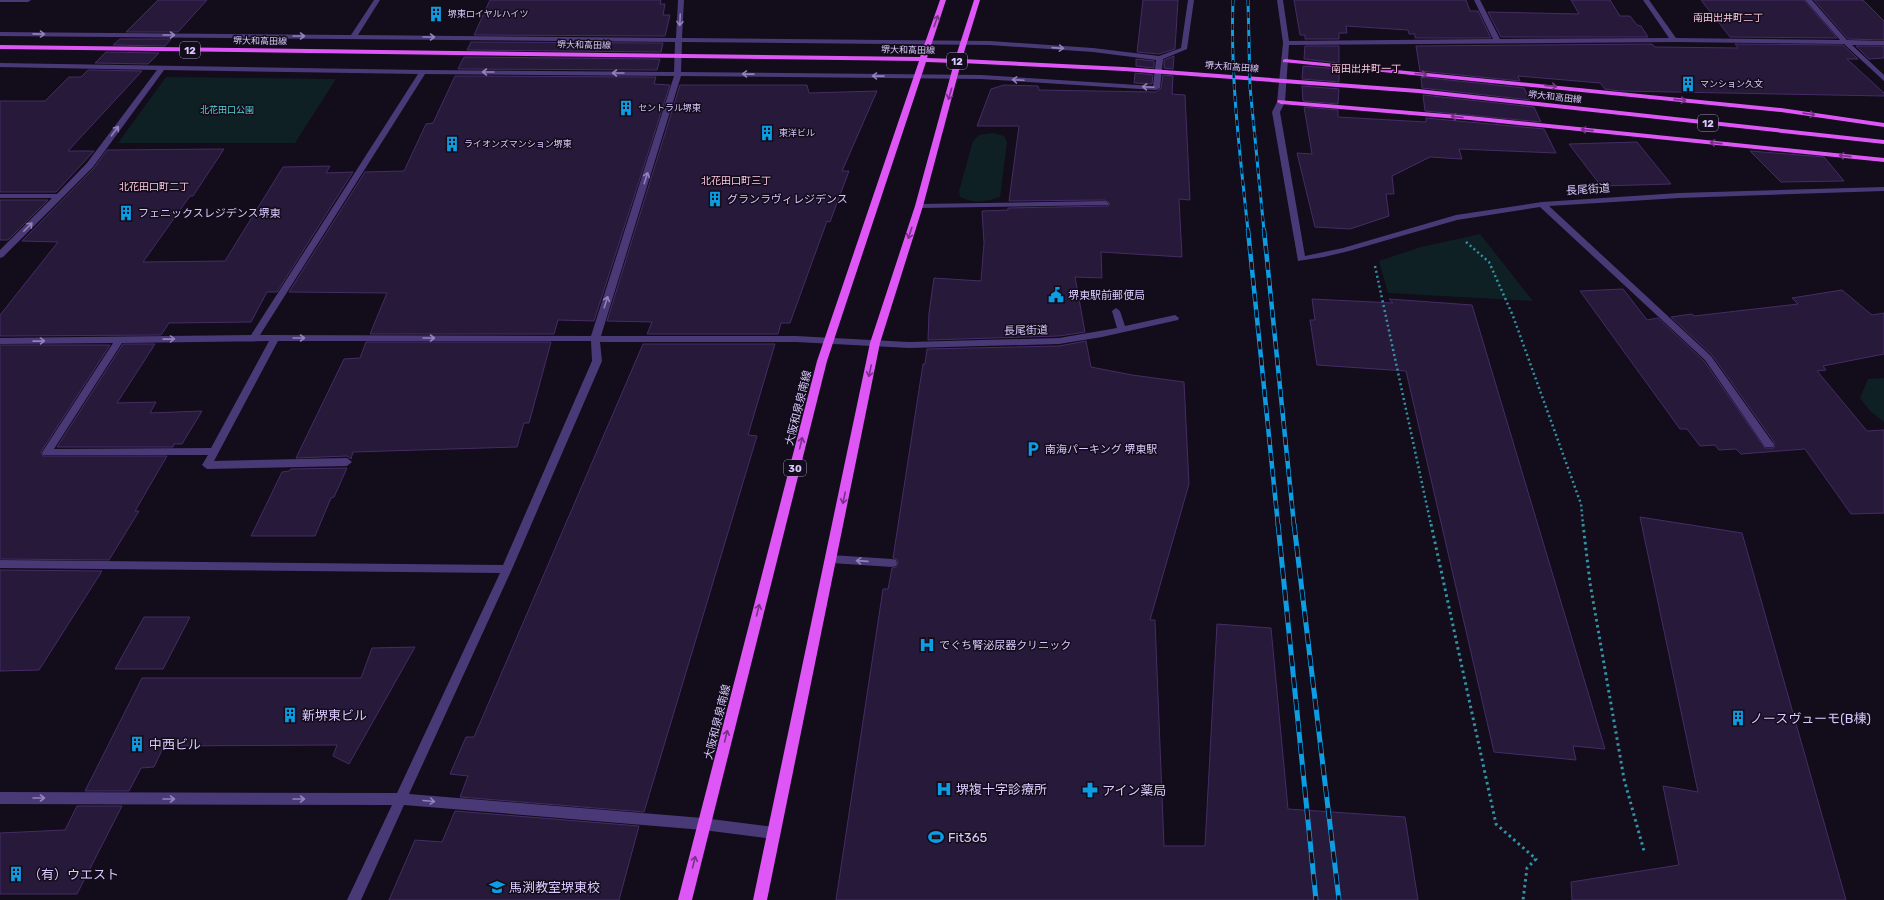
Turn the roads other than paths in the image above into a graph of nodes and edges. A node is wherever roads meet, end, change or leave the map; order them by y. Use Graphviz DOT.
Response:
graph roads {
  1 [pos="0,0"];
  2 [pos="28,0"];
  3 [pos="377,0"];
  4 [pos="681,0"];
  5 [pos="943,0"];
  6 [pos="977,0"];
  7 [pos="1191,0"];
  8 [pos="1280,0"];
  9 [pos="1477,0"];
  10 [pos="1646,0"];
  11 [pos="1808,0"];
  12 [pos="0,34"];
  13 [pos="353,37"];
  14 [pos="679,40"];
  15 [pos="1674,40"];
  16 [pos="1496,41"];
  17 [pos="1844,41"];
  18 [pos="928,43"];
  19 [pos="963,43"];
  20 [pos="1286,43"];
  21 [pos="1884,43"];
  22 [pos="0,48"];
  23 [pos="1160,58"];
  24 [pos="1285,61"];
  25 [pos="0,65"];
  26 [pos="163,67"];
  27 [pos="423,72"];
  28 [pos="678,73"];
  29 [pos="917,76"];
  30 [pos="955,77"];
  31 [pos="1884,79"];
  32 [pos="1281,102"];
  33 [pos="1884,126"];
  34 [pos="1884,142"];
  35 [pos="1884,160"];
  36 [pos="1884,189"];
  37 [pos="0,196"];
  38 [pos="59,196"];
  39 [pos="1105,203"];
  40 [pos="1542,204"];
  41 [pos="919,206"];
  42 [pos="0,255"];
  43 [pos="1116,311"];
  44 [pos="1175,318"];
  45 [pos="1122,330"];
  46 [pos="254,338"];
  47 [pos="275,338"];
  48 [pos="595,339"];
  49 [pos="119,340"];
  50 [pos="0,341"];
  51 [pos="828,341"];
  52 [pos="875,343"];
  53 [pos="1769,446"];
  54 [pos="215,450"];
  55 [pos="347,462"];
  56 [pos="831,559"];
  57 [pos="892,563"];
  58 [pos="0,564"];
  59 [pos="507,569"];
  60 [pos="0,798"];
  61 [pos="402,799"];
  62 [pos="704,824"];
  63 [pos="774,833"];
  64 [pos="354,900"];
  65 [pos="685,900"];
  66 [pos="760,900"];
  1 -- 2 [label="street"];
  3 -- 13 [label="street"];
  4 -- 14 [label="street, one-way"];
  18 -- 5 [label="main road, 大阪和泉泉南線 / 30, one-way"];
  6 -- 19 [label="main road"];
  7 -- 23 [label="street"];
  8 -- 20 [label="street"];
  9 -- 16 [label="street"];
  10 -- 15 [label="street"];
  11 -- 17 [label="street"];
  12 -- 13 [label="street, one-way"];
  13 -- 14 [label="street, one-way"];
  14 -- 18 [label="street"];
  14 -- 28 [label="street"];
  15 -- 16 [label="street"];
  15 -- 17 [label="street"];
  16 -- 20 [label="street"];
  17 -- 21 [label="street"];
  17 -- 31 [label="street"];
  18 -- 19 [label="street"];
  18 -- 29 [label="main road, 大阪和泉泉南線 / 30"];
  19 -- 23 [label="street, one-way"];
  19 -- 30 [label="main road"];
  20 -- 24 [label="street"];
  22 -- 34 [label="main road, 堺大和高田線 / 12"];
  23 -- 30 [label="street, one-way"];
  24 -- 32 [label="street"];
  24 -- 33 [label="main road, one-way"];
  25 -- 26 [label="street"];
  26 -- 27 [label="street"];
  38 -- 26 [label="street, one-way"];
  28 -- 27 [label="street, one-way"];
  27 -- 46 [label="street"];
  29 -- 28 [label="street, one-way"];
  48 -- 28 [label="street, one-way"];
  29 -- 30 [label="street"];
  29 -- 51 [label="main road, 大阪和泉泉南線 / 30"];
  30 -- 41 [label="main road, one-way"];
  35 -- 32 [label="main road, one-way"];
  32 -- 40 [label="street, 長尾街道"];
  36 -- 40 [label="street, 長尾街道"];
  37 -- 38 [label="street"];
  42 -- 38 [label="street, one-way"];
  39 -- 41 [label="street"];
  40 -- 53 [label="street"];
  41 -- 52 [label="main road, one-way"];
  43 -- 45 [label="street"];
  44 -- 45 [label="street, 長尾街道"];
  45 -- 52 [label="street, 長尾街道"];
  46 -- 47 [label="street, 長尾街道"];
  49 -- 46 [label="street, 長尾街道, one-way"];
  47 -- 48 [label="street, 長尾街道, one-way"];
  47 -- 54 [label="street"];
  48 -- 51 [label="street, 長尾街道"];
  48 -- 59 [label="street"];
  50 -- 49 [label="street, 長尾街道, one-way"];
  49 -- 54 [label="street"];
  51 -- 52 [label="street, 長尾街道"];
  62 -- 51 [label="main road, 大阪和泉泉南線 / 30, one-way"];
  52 -- 56 [label="main road, one-way"];
  54 -- 55 [label="street"];
  57 -- 56 [label="street, one-way"];
  56 -- 63 [label="main road"];
  58 -- 59 [label="street"];
  59 -- 61 [label="street"];
  60 -- 61 [label="street, one-way"];
  61 -- 62 [label="street, one-way"];
  61 -- 64 [label="street"];
  62 -- 63 [label="street"];
  65 -- 62 [label="main road, 大阪和泉泉南線 / 30, one-way"];
  63 -- 66 [label="main road"];
}
